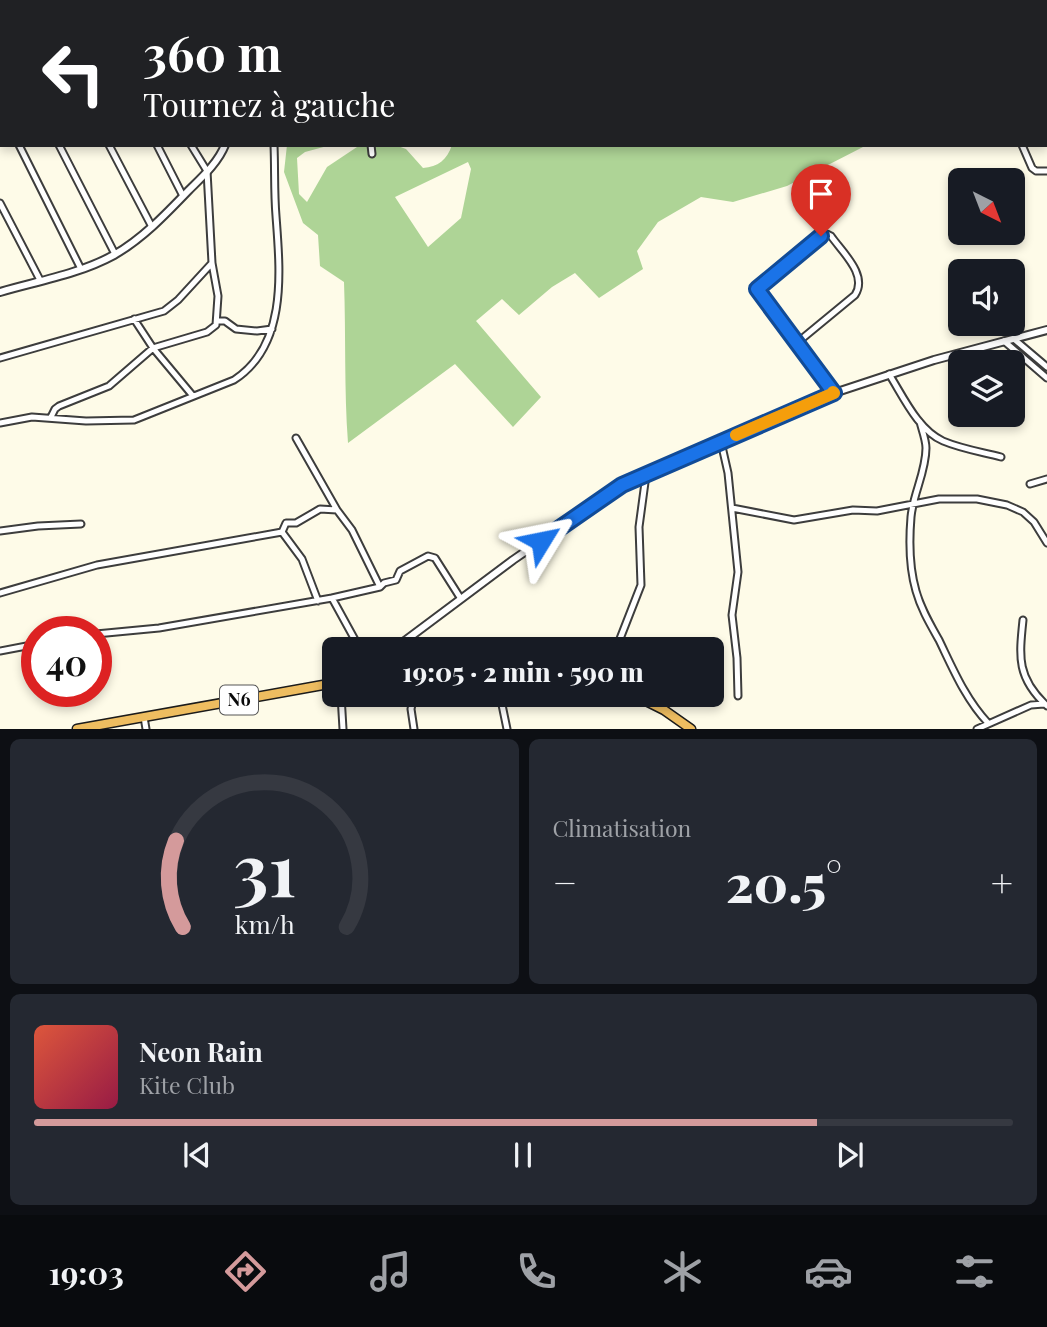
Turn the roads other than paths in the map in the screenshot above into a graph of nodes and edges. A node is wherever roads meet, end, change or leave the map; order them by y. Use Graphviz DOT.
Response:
graph roads {
  1 [pos="20,147"];
  2 [pos="60,147"];
  3 [pos="109,147"];
  4 [pos="157,147"];
  5 [pos="192,147"];
  6 [pos="223,147"];
  7 [pos="274,147"];
  8 [pos="371,147"];
  9 [pos="1023,147"];
  10 [pos="372,154"];
  11 [pos="207,171"];
  12 [pos="1047,171"];
  13 [pos="183,196"];
  14 [pos="0,203"];
  15 [pos="152,227"];
  16 [pos="115,254"];
  17 [pos="212,263"];
  18 [pos="81,269"];
  19 [pos="40,280"];
  20 [pos="0,292"];
  21 [pos="134,319"];
  22 [pos="217,321"];
  23 [pos="272,329"];
  24 [pos="1047,330"];
  25 [pos="1014,339"];
  26 [pos="1004,341"];
  27 [pos="798,342"];
  28 [pos="153,348"];
  29 [pos="0,358"];
  30 [pos="1047,367"];
  31 [pos="889,374"];
  32 [pos="1047,378"];
  33 [pos="834,393"];
  34 [pos="193,396"];
  35 [pos="51,417"];
  36 [pos="920,422"];
  37 [pos="0,423"];
  38 [pos="296,438"];
  39 [pos="721,442"];
  40 [pos="1001,457"];
  41 [pos="646,475"];
  42 [pos="1047,479"];
  43 [pos="1030,484"];
  44 [pos="912,504"];
  45 [pos="732,508"];
  46 [pos="337,510"];
  47 [pos="81,524"];
  48 [pos="0,531"];
  49 [pos="282,532"];
  50 [pos="1047,543"];
  51 [pos="380,587"];
  52 [pos="0,593"];
  53 [pos="332,598"];
  54 [pos="461,599"];
  55 [pos="318,601"];
  56 [pos="1023,620"];
  57 [pos="112,632"];
  58 [pos="353,637"];
  59 [pos="410,637"];
  60 [pos="621,637"];
  61 [pos="21,647"];
  62 [pos="0,651"];
  63 [pos="322,685"];
  64 [pos="738,695"];
  65 [pos="1046,704"];
  66 [pos="342,707"];
  67 [pos="411,707"];
  68 [pos="502,707"];
  69 [pos="658,707"];
  70 [pos="144,717"];
  71 [pos="988,723"];
  72 [pos="77,729"];
  73 [pos="146,729"];
  74 [pos="343,729"];
  75 [pos="414,729"];
  76 [pos="507,729"];
  77 [pos="691,729"];
  78 [pos="977,729"];
  1 -- 18 [label="street"];
  2 -- 16 [label="street"];
  3 -- 15 [label="street"];
  4 -- 13 [label="street"];
  5 -- 11 [label="street"];
  6 -- 11 [label="street"];
  7 -- 23 [label="street"];
  8 -- 10 [label="street"];
  9 -- 12 [label="street"];
  11 -- 13 [label="street"];
  11 -- 17 [label="street"];
  13 -- 15 [label="street"];
  14 -- 19 [label="street"];
  15 -- 16 [label="street"];
  16 -- 18 [label="street"];
  17 -- 21 [label="street"];
  17 -- 22 [label="street"];
  18 -- 19 [label="street"];
  19 -- 20 [label="street"];
  21 -- 28 [label="street"];
  21 -- 29 [label="street"];
  22 -- 23 [label="street"];
  22 -- 28 [label="street"];
  23 -- 34 [label="street"];
  24 -- 25 [label="street"];
  25 -- 26 [label="street"];
  25 -- 30 [label="street"];
  26 -- 31 [label="street"];
  26 -- 32 [label="street"];
  27 -- 27 [label="street"];
  27 -- 33 [label="street"];
  28 -- 34 [label="street"];
  28 -- 35 [label="street"];
  31 -- 33 [label="street"];
  31 -- 36 [label="street"];
  33 -- 39 [label="street"];
  34 -- 35 [label="street"];
  35 -- 37 [label="street"];
  36 -- 40 [label="street"];
  36 -- 44 [label="street"];
  38 -- 46 [label="street"];
  39 -- 41 [label="street"];
  39 -- 45 [label="street"];
  41 -- 54 [label="street"];
  41 -- 60 [label="street"];
  42 -- 43 [label="street"];
  44 -- 45 [label="street"];
  44 -- 50 [label="street"];
  44 -- 71 [label="street"];
  45 -- 64 [label="street"];
  46 -- 49 [label="street"];
  46 -- 51 [label="street"];
  47 -- 48 [label="street"];
  49 -- 52 [label="street"];
  49 -- 55 [label="street"];
  51 -- 53 [label="street"];
  51 -- 54 [label="street"];
  53 -- 55 [label="street"];
  53 -- 58 [label="street"];
  54 -- 59 [label="street"];
  55 -- 57 [label="street"];
  56 -- 65 [label="street"];
  61 -- 62 [label="street"];
  63 -- 70 [label="highway, N6"];
  65 -- 71 [label="street"];
  66 -- 74 [label="street"];
  67 -- 75 [label="street"];
  68 -- 76 [label="street"];
  69 -- 77 [label="highway"];
  70 -- 72 [label="highway, N6"];
  70 -- 73 [label="street"];
  71 -- 78 [label="street"];
}
